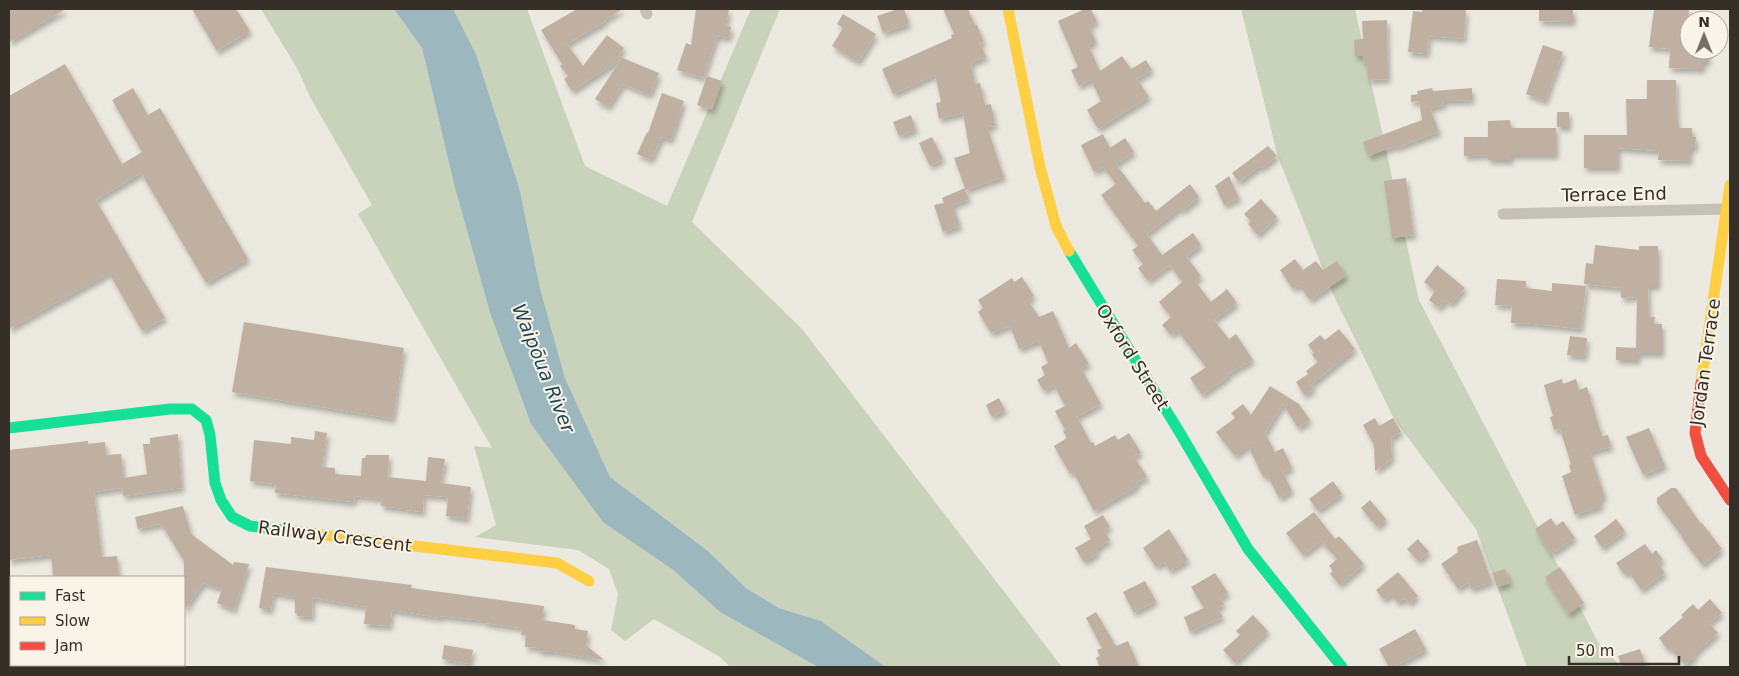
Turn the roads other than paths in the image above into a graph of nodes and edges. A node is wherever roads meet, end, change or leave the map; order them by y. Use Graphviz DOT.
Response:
graph roads {
  1 [pos="1008,9"];
  2 [pos="1730,185"];
  3 [pos="1727,209"];
  4 [pos="1503,214"];
  5 [pos="9,428"];
  6 [pos="1730,500"];
  7 [pos="589,581"];
  8 [pos="1342,667"];
  1 -- 8 [label="street, Oxford Street"];
  2 -- 3 [label="street, Jordan Terrace"];
  3 -- 4 [label="street, Terrace End"];
  3 -- 6 [label="street, Jordan Terrace"];
  5 -- 7 [label="street, Railway Crescent"];
}
